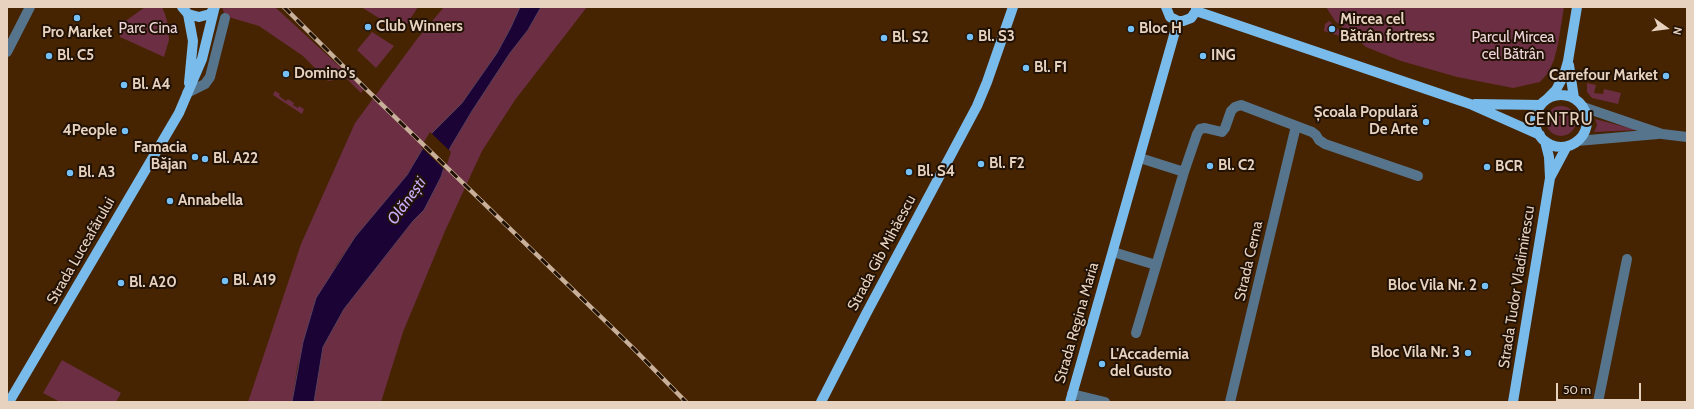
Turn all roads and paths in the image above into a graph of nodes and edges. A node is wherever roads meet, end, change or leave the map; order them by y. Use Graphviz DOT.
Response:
graph roads {
  1 [pos="30,7"];
  2 [pos="1013,7"];
  3 [pos="1166,7"];
  4 [pos="1577,7"];
  5 [pos="214,8"];
  6 [pos="1196,9"];
  7 [pos="185,11"];
  8 [pos="226,18"];
  9 [pos="1178,21"];
  10 [pos="7,52"];
  11 [pos="1568,61"];
  12 [pos="187,93"];
  13 [pos="1574,98"];
  14 [pos="1544,102"];
  15 [pos="1470,104"];
  16 [pos="1583,107"];
  17 [pos="1296,126"];
  18 [pos="1662,134"];
  19 [pos="1687,137"];
  20 [pos="1542,138"];
  21 [pos="1577,141"];
  22 [pos="1567,146"];
  23 [pos="1140,158"];
  24 [pos="1184,172"];
  25 [pos="1418,176"];
  26 [pos="1550,178"];
  27 [pos="1113,252"];
  28 [pos="1627,259"];
  29 [pos="1156,265"];
  30 [pos="1136,333"];
  31 [pos="828,388"];
  32 [pos="1071,398"];
  33 [pos="10,402"];
  34 [pos="821,402"];
  35 [pos="826,402"];
  36 [pos="1105,402"];
  37 [pos="1230,402"];
  38 [pos="1513,402"];
  39 [pos="1598,402"];
  1 -- 10 [label="street"];
  2 -- 31 [label="main road, Strada Gib Mihăescu"];
  3 -- 9 [label="main road"];
  4 -- 11 [label="main road"];
  5 -- 7 [label="main road"];
  5 -- 12 [label="main road, Strada Luceafărului"];
  6 -- 9 [label="main road"];
  6 -- 15 [label="main road"];
  7 -- 12 [label="main road, Strada Luceafărului"];
  8 -- 12 [label="street"];
  9 -- 23 [label="main road, Strada Regina Maria"];
  11 -- 13 [label="main road"];
  11 -- 14 [label="main road"];
  12 -- 33 [label="main road, Strada Luceafărului"];
  13 -- 14 [label="main road"];
  13 -- 16 [label="main road"];
  14 -- 15 [label="main road"];
  14 -- 20 [label="main road"];
  15 -- 20 [label="main road"];
  16 -- 18 [label="street"];
  16 -- 21 [label="main road"];
  17 -- 24 [label="street"];
  17 -- 25 [label="street"];
  17 -- 37 [label="street, Strada Cerna"];
  18 -- 19 [label="street"];
  18 -- 21 [label="street"];
  20 -- 22 [label="main road"];
  20 -- 26 [label="main road, Strada Tudor Vladimirescu"];
  21 -- 22 [label="main road"];
  22 -- 26 [label="main road, Strada Tudor Vladimirescu"];
  23 -- 24 [label="street"];
  23 -- 27 [label="main road, Strada Regina Maria"];
  24 -- 29 [label="street"];
  26 -- 38 [label="main road, Strada Tudor Vladimirescu"];
  27 -- 29 [label="street, Strada Regina Maria"];
  27 -- 32 [label="main road, Strada Regina Maria"];
  28 -- 39 [label="street"];
  29 -- 30 [label="street"];
  31 -- 34 [label="main road, Strada Gib Mihăescu"];
  31 -- 35 [label="main road"];
  32 -- 36 [label="street"];
}
